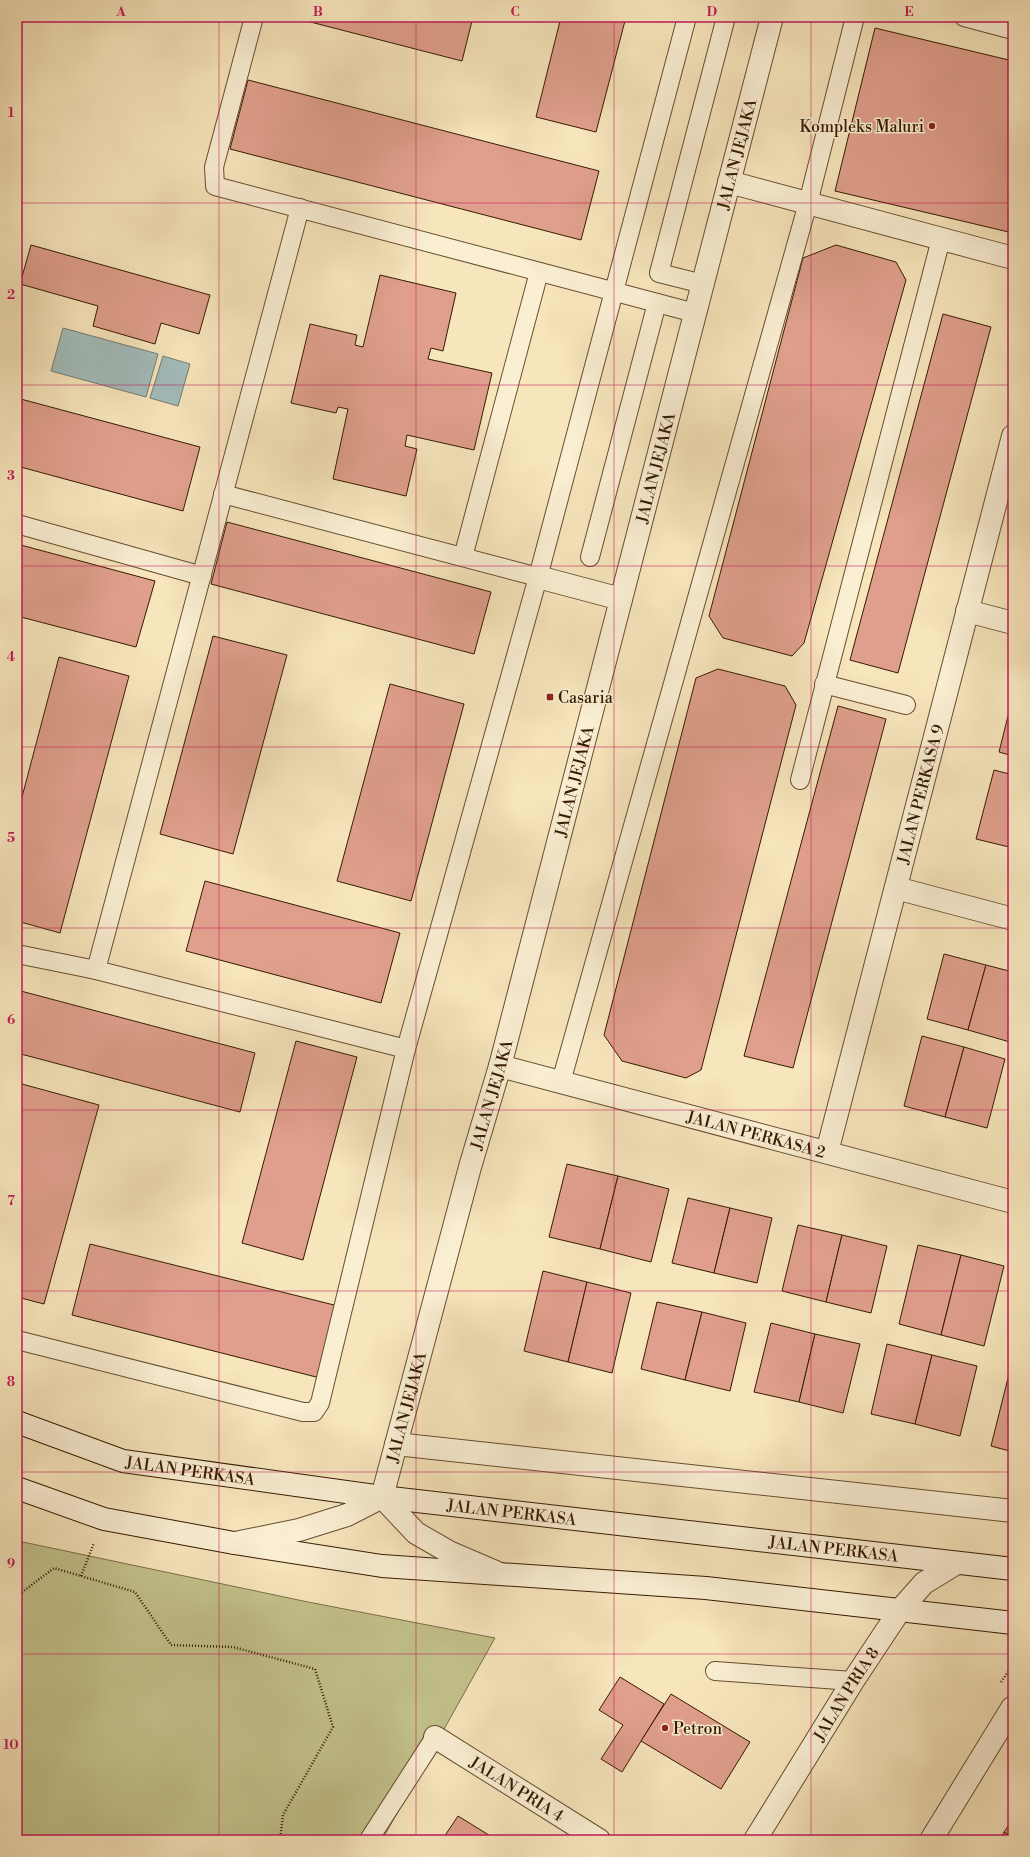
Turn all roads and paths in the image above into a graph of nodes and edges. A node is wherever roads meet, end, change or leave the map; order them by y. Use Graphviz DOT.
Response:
graph roads {
  1 [pos="254,17"];
  2 [pos="688,17"];
  3 [pos="726,17"];
  4 [pos="772,17"];
  5 [pos="855,17"];
  6 [pos="964,17"];
  7 [pos="992,21"];
  8 [pos="1013,30"];
  9 [pos="729,182"];
  10 [pos="808,203"];
  11 [pos="300,208"];
  12 [pos="941,239"];
  13 [pos="1013,258"];
  14 [pos="539,272"];
  15 [pos="703,284"];
  16 [pos="614,292"];
  17 [pos="657,303"];
  18 [pos="695,313"];
  19 [pos="1013,436"];
  20 [pos="223,494"];
  21 [pos="17,524"];
  22 [pos="462,557"];
  23 [pos="590,557"];
  24 [pos="202,576"];
  25 [pos="538,577"];
  26 [pos="621,599"];
  27 [pos="967,611"];
  28 [pos="1013,623"];
  29 [pos="824,684"];
  30 [pos="906,705"];
  31 [pos="800,780"];
  32 [pos="896,888"];
  33 [pos="1013,919"];
  34 [pos="17,954"];
  35 [pos="96,970"];
  36 [pos="406,1049"];
  37 [pos="500,1066"];
  38 [pos="561,1082"];
  39 [pos="826,1152"];
  40 [pos="1013,1202"];
  41 [pos="17,1340"];
  42 [pos="17,1422"];
  43 [pos="396,1444"];
  44 [pos="17,1488"];
  45 [pos="382,1497"];
  46 [pos="1013,1511"];
  47 [pos="104,1519"];
  48 [pos="234,1543"];
  49 [pos="955,1564"];
  50 [pos="1013,1569"];
  51 [pos="502,1575"];
  52 [pos="81,1576"];
  53 [pos="17,1596"];
  54 [pos="900,1610"];
  55 [pos="1013,1623"];
  56 [pos="1013,1665"];
  57 [pos="715,1671"];
  58 [pos="1003,1680"];
  59 [pos="852,1681"];
  60 [pos="1012,1708"];
  61 [pos="435,1737"];
  62 [pos="370,1838"];
  63 [pos="280,1840"];
  64 [pos="599,1840"];
  65 [pos="755,1840"];
  66 [pos="931,1840"];
  1 -- 11 [label="lane"];
  2 -- 16 [label="lane"];
  3 -- 15 [label="lane"];
  4 -- 9 [label="street, JALAN JEJAKA"];
  5 -- 10 [label="lane"];
  6 -- 7 [label="lane"];
  7 -- 8 [label="lane"];
  9 -- 10 [label="street"];
  9 -- 15 [label="street, JALAN JEJAKA"];
  10 -- 12 [label="street"];
  10 -- 38 [label="lane"];
  11 -- 14 [label="lane"];
  11 -- 20 [label="lane"];
  12 -- 13 [label="street"];
  12 -- 29 [label="lane"];
  14 -- 16 [label="lane"];
  14 -- 22 [label="lane"];
  15 -- 18 [label="street, JALAN JEJAKA"];
  16 -- 17 [label="lane"];
  16 -- 25 [label="lane"];
  17 -- 18 [label="lane"];
  17 -- 23 [label="lane"];
  18 -- 26 [label="street, JALAN JEJAKA"];
  19 -- 27 [label="street, JALAN PERKASA 9"];
  20 -- 22 [label="lane"];
  20 -- 24 [label="lane"];
  21 -- 24 [label="lane"];
  22 -- 25 [label="lane"];
  24 -- 35 [label="lane"];
  25 -- 26 [label="street"];
  25 -- 36 [label="lane"];
  26 -- 37 [label="street, JALAN JEJAKA"];
  27 -- 28 [label="street"];
  27 -- 32 [label="street, JALAN PERKASA 9"];
  29 -- 30 [label="lane"];
  29 -- 31 [label="lane"];
  32 -- 33 [label="street"];
  32 -- 39 [label="street, JALAN PERKASA 9"];
  34 -- 35 [label="lane"];
  35 -- 36 [label="lane"];
  36 -- 41 [label="lane"];
  37 -- 38 [label="street, JALAN PERKASA 2"];
  37 -- 43 [label="street, JALAN JEJAKA"];
  38 -- 39 [label="street, JALAN PERKASA 2"];
  39 -- 40 [label="street, JALAN PERKASA 2"];
  42 -- 45 [label="street, JALAN PERKASA"];
  43 -- 45 [label="street, JALAN JEJAKA"];
  43 -- 46 [label="street"];
  44 -- 47 [label="street"];
  45 -- 48 [label="street"];
  45 -- 49 [label="street, JALAN PERKASA"];
  45 -- 51 [label="street"];
  47 -- 48 [label="street"];
  47 -- 52 [label="path"];
  48 -- 51 [label="street"];
  49 -- 50 [label="street, JALAN PERKASA"];
  49 -- 54 [label="street, JALAN PRIA 8"];
  51 -- 54 [label="street"];
  52 -- 53 [label="path"];
  52 -- 63 [label="path"];
  54 -- 55 [label="street"];
  54 -- 59 [label="street, JALAN PRIA 8"];
  56 -- 58 [label="path"];
  57 -- 59 [label="lane"];
  59 -- 65 [label="street, JALAN PRIA 8"];
  60 -- 66 [label="street"];
  61 -- 62 [label="lane"];
  61 -- 64 [label="street, JALAN PRIA 4"];
}
